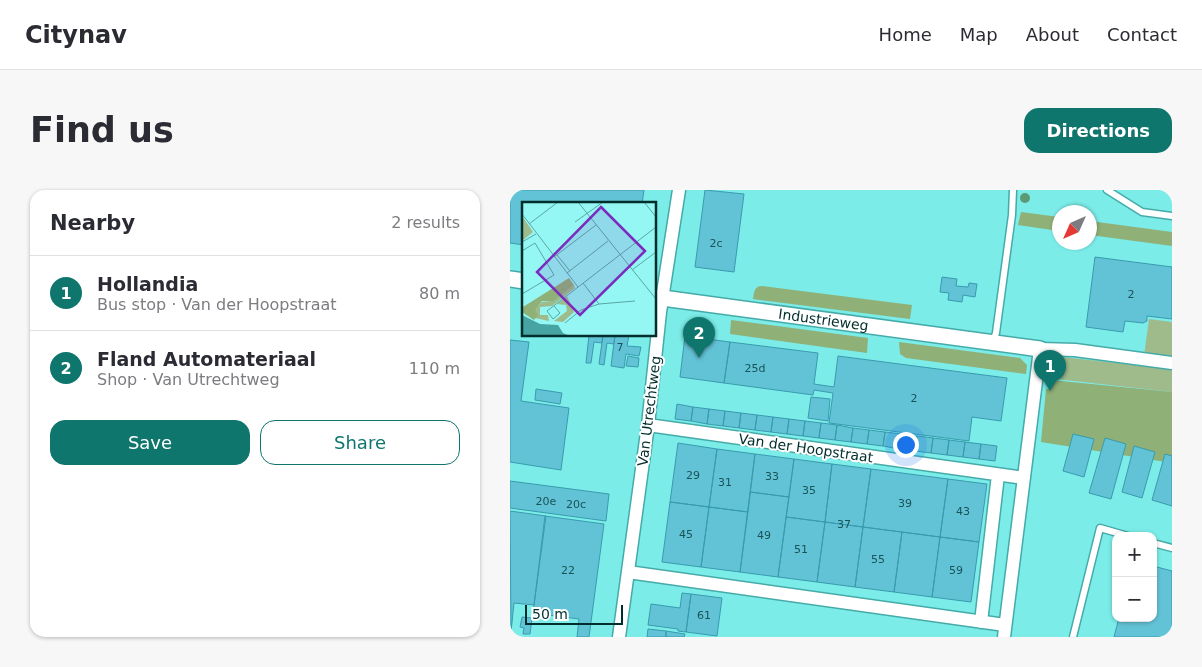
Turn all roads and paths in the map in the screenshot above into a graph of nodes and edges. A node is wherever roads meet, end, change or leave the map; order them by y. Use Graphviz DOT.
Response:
graph roads {
  1 [pos="679,190"];
  2 [pos="1013,190"];
  3 [pos="1107,190"];
  4 [pos="1172,216"];
  5 [pos="659,298"];
  6 [pos="656,333"];
  7 [pos="656,336"];
  8 [pos="993,341"];
  9 [pos="1040,349"];
  10 [pos="1172,363"];
  11 [pos="648,425"];
  12 [pos="998,475"];
  13 [pos="1024,478"];
  14 [pos="1114,532"];
  15 [pos="1157,544"];
  16 [pos="1172,548"];
  17 [pos="628,572"];
  18 [pos="981,622"];
  19 [pos="1005,631"];
  20 [pos="620,637"];
  21 [pos="1073,637"];
  1 -- 5 [label="street, Van Utrechtweg"];
  2 -- 8 [label="lane"];
  3 -- 4 [label="lane"];
  5 -- 6 [label="street, Van Utrechtweg"];
  5 -- 8 [label="street, Industrieweg"];
  7 -- 11 [label="street, Van Utrechtweg"];
  8 -- 9 [label="street, Industrieweg"];
  9 -- 10 [label="street, Industrieweg"];
  9 -- 13 [label="street"];
  11 -- 12 [label="street, Van der Hoopstraat"];
  11 -- 17 [label="street, Van Utrechtweg"];
  12 -- 13 [label="street, Van der Hoopstraat"];
  12 -- 18 [label="street"];
  13 -- 19 [label="street"];
  14 -- 21 [label="lane"];
  15 -- 16 [label="lane"];
  17 -- 18 [label="street"];
  17 -- 20 [label="street, Van Utrechtweg"];
  18 -- 19 [label="street"];
}
